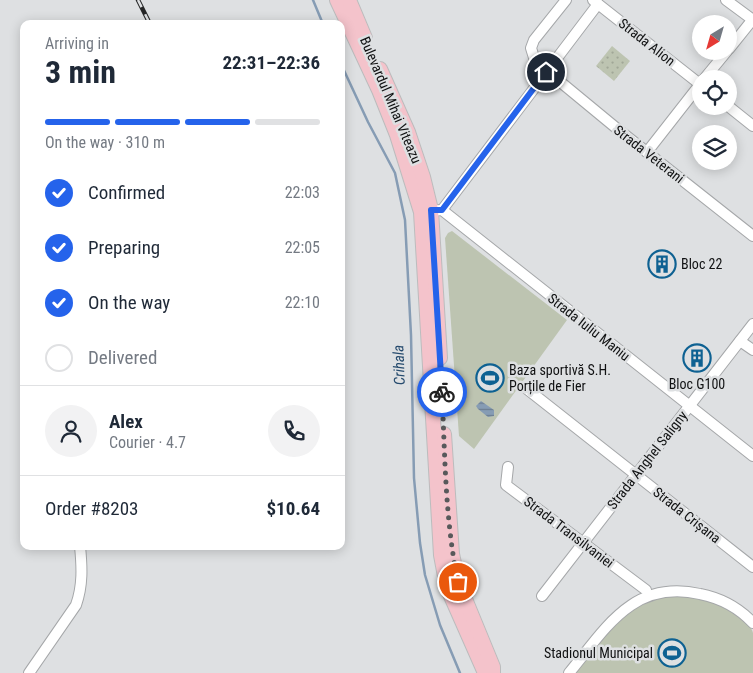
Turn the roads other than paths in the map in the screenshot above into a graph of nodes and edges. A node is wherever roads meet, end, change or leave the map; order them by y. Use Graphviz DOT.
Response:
graph roads {
  1 [pos="337,0"];
  2 [pos="349,0"];
  3 [pos="566,0"];
  4 [pos="726,0"];
  5 [pos="595,2"];
  6 [pos="753,19"];
  7 [pos="358,34"];
  8 [pos="738,38"];
  9 [pos="720,60"];
  10 [pos="712,70"];
  11 [pos="546,72"];
  12 [pos="692,75"];
  13 [pos="692,95"];
  14 [pos="737,113"];
  15 [pos="753,126"];
  16 [pos="647,152"];
  17 [pos="431,211"];
  18 [pos="753,236"];
  19 [pos="753,324"];
  20 [pos="740,340"];
  21 [pos="753,350"];
  22 [pos="527,389"];
  23 [pos="689,406"];
  24 [pos="753,456"];
  25 [pos="508,467"];
  26 [pos="636,475"];
  27 [pos="583,543"];
  28 [pos="80,550"];
  29 [pos="753,567"];
  30 [pos="646,590"];
  31 [pos="542,596"];
  32 [pos="753,623"];
  33 [pos="29,673"];
  34 [pos="485,673"];
  35 [pos="493,673"];
  36 [pos="569,673"];
  1 -- 7 [label="main road, Bulevardul Mihai Viteazu"];
  2 -- 7 [label="main road, Bulevardul Mihai Viteazu"];
  3 -- 11 [label="street, Strada Veterani"];
  4 -- 6 [label="street"];
  5 -- 11 [label="street"];
  5 -- 12 [label="street, Strada Alion"];
  6 -- 8 [label="street"];
  7 -- 17 [label="main road, Bulevardul Mihai Viteazu"];
  9 -- 10 [label="street"];
  11 -- 16 [label="street, Strada Veterani"];
  11 -- 17 [label="street"];
  13 -- 16 [label="street"];
  14 -- 15 [label="street"];
  16 -- 18 [label="street, Strada Veterani"];
  17 -- 23 [label="street, Strada Iuliu Maniu"];
  17 -- 34 [label="main road, Bulevardul Mihai Viteazu"];
  17 -- 35 [label="main road, Bulevardul Mihai Viteazu"];
  19 -- 20 [label="street, Strada Anghel Saligny"];
  20 -- 21 [label="street"];
  20 -- 23 [label="street, Strada Anghel Saligny"];
  22 -- 26 [label="street, Strada Crișana"];
  23 -- 24 [label="street, Strada Iuliu Maniu"];
  23 -- 26 [label="street, Strada Anghel Saligny"];
  25 -- 27 [label="street, Strada Transilvaniei"];
  26 -- 27 [label="street, Strada Anghel Saligny"];
  26 -- 29 [label="street, Strada Crișana"];
  27 -- 30 [label="street, Strada Transilvaniei"];
  27 -- 31 [label="street, Strada Anghel Saligny"];
  28 -- 33 [label="street"];
  32 -- 36 [label="street"];
}
